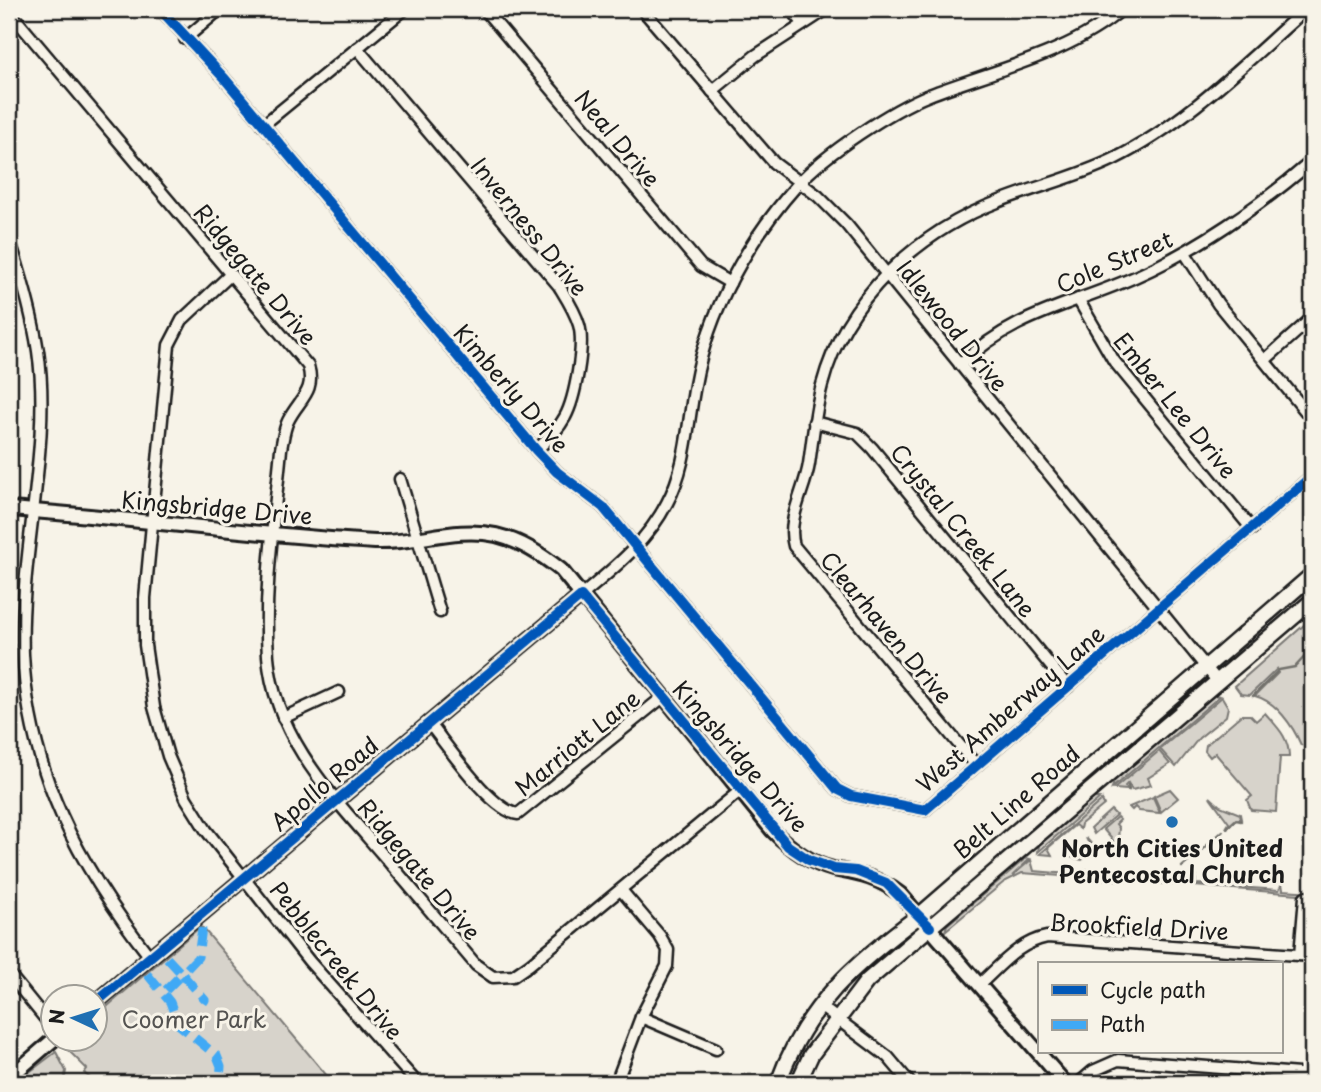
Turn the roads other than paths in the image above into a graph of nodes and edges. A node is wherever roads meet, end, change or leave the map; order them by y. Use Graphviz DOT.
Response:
graph roads {
  1 [pos="160,9"];
  2 [pos="220,9"];
  3 [pos="405,9"];
  4 [pos="484,9"];
  5 [pos="642,9"];
  6 [pos="791,9"];
  7 [pos="827,9"];
  8 [pos="1122,9"];
  9 [pos="1306,9"];
  10 [pos="9,11"];
  11 [pos="803,23"];
  12 [pos="185,39"];
  13 [pos="357,48"];
  14 [pos="712,91"];
  15 [pos="263,125"];
  16 [pos="1312,161"];
  17 [pos="799,183"];
  18 [pos="9,238"];
  19 [pos="1185,253"];
  20 [pos="886,274"];
  21 [pos="230,275"];
  22 [pos="730,283"];
  23 [pos="1078,299"];
  24 [pos="1312,318"];
  25 [pos="1265,360"];
  26 [pos="960,365"];
  27 [pos="1312,419"];
  28 [pos="814,422"];
  29 [pos="536,450"];
  30 [pos="1312,476"];
  31 [pos="400,479"];
  32 [pos="9,509"];
  33 [pos="32,510"];
  34 [pos="153,522"];
  35 [pos="1252,529"];
  36 [pos="274,533"];
  37 [pos="419,540"];
  38 [pos="638,546"];
  39 [pos="1312,575"];
  40 [pos="581,596"];
  41 [pos="1312,601"];
  42 [pos="1160,607"];
  43 [pos="440,612"];
  44 [pos="1206,668"];
  45 [pos="1218,682"];
  46 [pos="1068,687"];
  47 [pos="339,692"];
  48 [pos="663,697"];
  49 [pos="283,718"];
  50 [pos="429,723"];
  51 [pos="976,765"];
  52 [pos="1087,769"];
  53 [pos="1099,783"];
  54 [pos="837,789"];
  55 [pos="741,790"];
  56 [pos="336,800"];
  57 [pos="244,877"];
  58 [pos="621,890"];
  59 [pos="1305,897"];
  60 [pos="920,915"];
  61 [pos="930,927"];
  62 [pos="1300,955"];
  63 [pos="1312,956"];
  64 [pos="150,957"];
  65 [pos="9,974"];
  66 [pos="980,984"];
  67 [pos="108,992"];
  68 [pos="820,1006"];
  69 [pos="38,1010"];
  70 [pos="641,1017"];
  71 [pos="836,1019"];
  72 [pos="716,1049"];
  73 [pos="1038,1052"];
  74 [pos="38,1053"];
  75 [pos="1040,1054"];
  76 [pos="1246,1069"];
  77 [pos="1312,1075"];
  78 [pos="9,1078"];
  79 [pos="417,1083"];
  80 [pos="616,1083"];
  81 [pos="778,1083"];
  82 [pos="798,1083"];
  83 [pos="910,1083"];
  84 [pos="1065,1083"];
  85 [pos="1079,1083"];
  86 [pos="1246,1083"];
  1 -- 12 [label="street, Kimberly Drive"];
  2 -- 12 [label="street"];
  3 -- 13 [label="street"];
  4 -- 22 [label="street, Neal Drive"];
  5 -- 14 [label="street, Idlewood Drive"];
  6 -- 11 [label="street"];
  7 -- 11 [label="street"];
  8 -- 17 [label="street, Apollo Road"];
  9 -- 20 [label="street"];
  10 -- 21 [label="street, Ridgegate Drive"];
  11 -- 14 [label="street"];
  12 -- 15 [label="street, Kimberly Drive"];
  13 -- 15 [label="street"];
  13 -- 29 [label="street, Inverness Drive"];
  14 -- 17 [label="street, Idlewood Drive"];
  15 -- 29 [label="street, Kimberly Drive"];
  16 -- 19 [label="street, Cole Street"];
  17 -- 20 [label="street, Idlewood Drive"];
  17 -- 22 [label="street, Apollo Road"];
  18 -- 33 [label="street"];
  19 -- 23 [label="street, Cole Street"];
  19 -- 25 [label="street"];
  20 -- 26 [label="street, Idlewood Drive"];
  20 -- 28 [label="street"];
  21 -- 34 [label="street, Pebblecreek Drive"];
  21 -- 36 [label="street, Ridgegate Drive"];
  22 -- 38 [label="street, Apollo Road"];
  23 -- 26 [label="street, Cole Street"];
  23 -- 35 [label="street, Ember Lee Drive"];
  24 -- 25 [label="street"];
  25 -- 27 [label="street"];
  26 -- 42 [label="street, Idlewood Drive"];
  28 -- 46 [label="street, Crystal Creek Lane"];
  28 -- 51 [label="street, Clearhaven Drive"];
  29 -- 38 [label="street, Kimberly Drive"];
  30 -- 35 [label="street, West Amberway Lane"];
  31 -- 37 [label="street"];
  32 -- 33 [label="street, Kingsbridge Drive"];
  33 -- 34 [label="street, Kingsbridge Drive"];
  33 -- 64 [label="street"];
  34 -- 36 [label="street, Kingsbridge Drive"];
  34 -- 57 [label="street, Pebblecreek Drive"];
  35 -- 42 [label="street, West Amberway Lane"];
  36 -- 37 [label="street, Kingsbridge Drive"];
  36 -- 49 [label="street, Ridgegate Drive"];
  37 -- 40 [label="street, Kingsbridge Drive"];
  37 -- 43 [label="street"];
  38 -- 40 [label="street, Apollo Road"];
  38 -- 54 [label="street, Kimberly Drive"];
  39 -- 44 [label="main road, Belt Line Road"];
  40 -- 48 [label="street, Kingsbridge Drive"];
  40 -- 50 [label="street, Apollo Road"];
  41 -- 45 [label="main road, Belt Line Road"];
  42 -- 44 [label="street, Idlewood Drive"];
  42 -- 46 [label="street, West Amberway Lane"];
  44 -- 45 [label="street, Idlewood Drive"];
  44 -- 52 [label="main road, Belt Line Road"];
  45 -- 53 [label="main road, Belt Line Road"];
  46 -- 51 [label="street, West Amberway Lane"];
  47 -- 49 [label="street"];
  48 -- 50 [label="street, Marriott Lane"];
  48 -- 55 [label="street, Kingsbridge Drive"];
  49 -- 56 [label="street, Ridgegate Drive"];
  50 -- 56 [label="street, Apollo Road"];
  51 -- 54 [label="street, West Amberway Lane"];
  52 -- 53 [label="main road"];
  52 -- 60 [label="main road, Belt Line Road"];
  53 -- 61 [label="main road, Belt Line Road"];
  55 -- 58 [label="street, Ridgegate Drive"];
  55 -- 60 [label="street, Kingsbridge Drive"];
  56 -- 57 [label="street, Apollo Road"];
  56 -- 58 [label="street, Ridgegate Drive"];
  57 -- 64 [label="street, Apollo Road"];
  57 -- 79 [label="street, Pebblecreek Drive"];
  58 -- 70 [label="street"];
  59 -- 62 [label="street"];
  60 -- 61 [label="street, Kingsbridge Drive"];
  60 -- 68 [label="main road, Belt Line Road"];
  61 -- 66 [label="street, Kingsbridge Drive"];
  61 -- 71 [label="main road, Belt Line Road"];
  62 -- 63 [label="street, Brookfield Drive"];
  62 -- 66 [label="street, Brookfield Drive"];
  64 -- 67 [label="street, Apollo Road"];
  65 -- 69 [label="street"];
  66 -- 73 [label="street, Kingsbridge Drive"];
  68 -- 71 [label="street"];
  68 -- 81 [label="main road, Belt Line Road"];
  70 -- 72 [label="street"];
  70 -- 80 [label="street"];
  71 -- 82 [label="main road, Belt Line Road"];
  71 -- 83 [label="street"];
  74 -- 78 [label="street"];
  75 -- 84 [label="street, Kingsbridge Drive"];
  76 -- 77 [label="street"];
  76 -- 85 [label="street"];
  76 -- 86 [label="street"];
}
